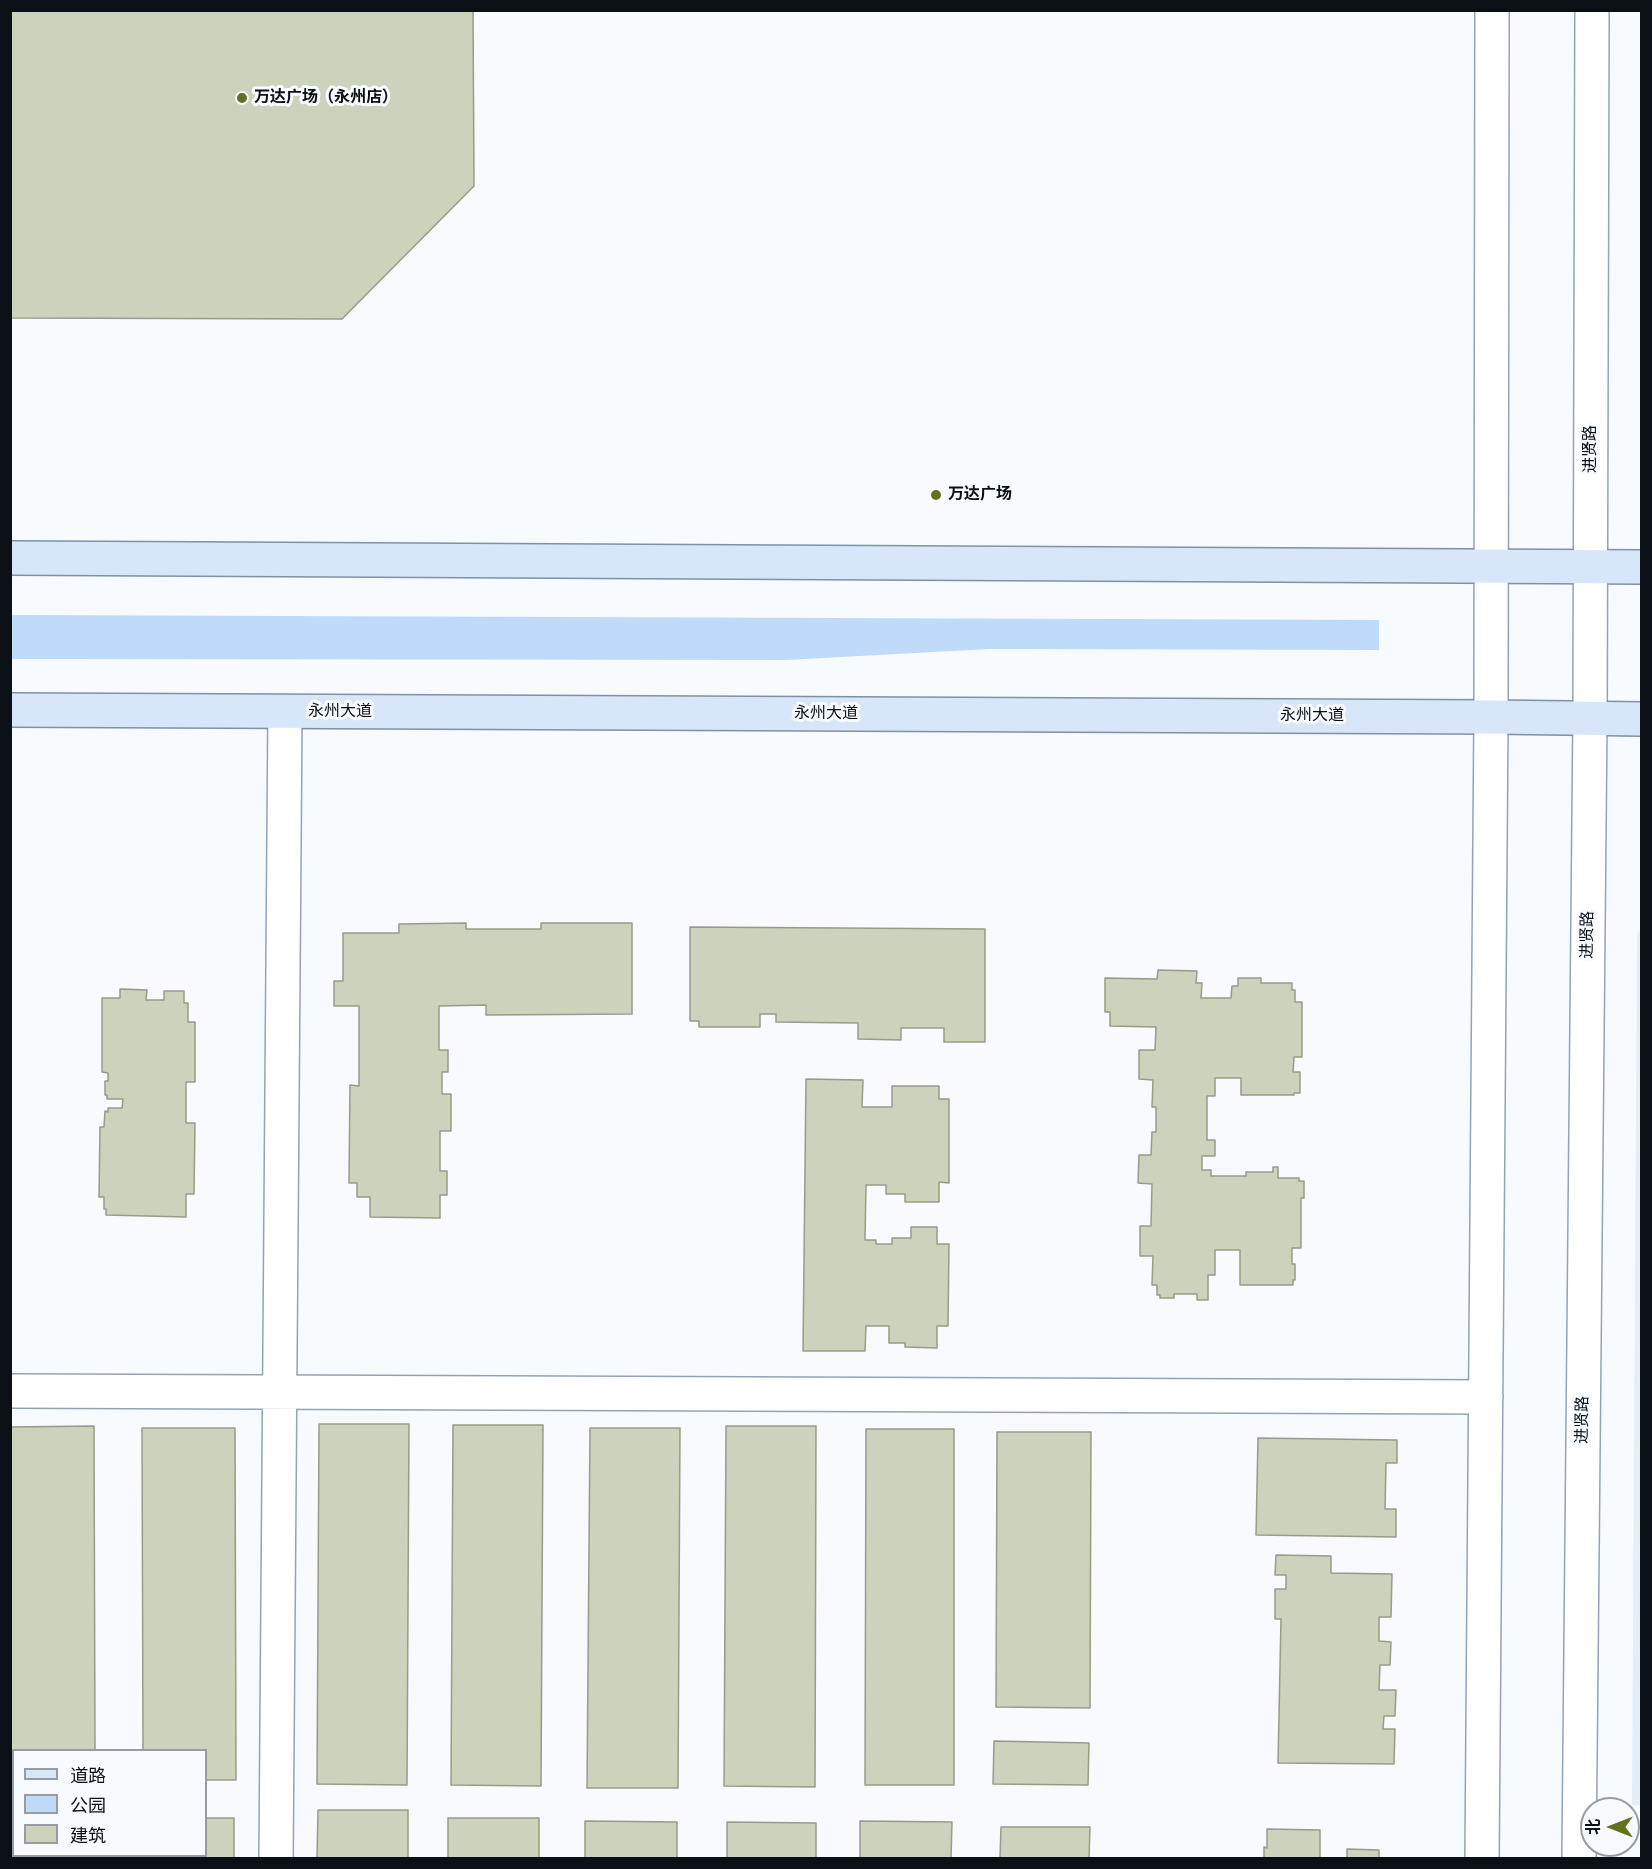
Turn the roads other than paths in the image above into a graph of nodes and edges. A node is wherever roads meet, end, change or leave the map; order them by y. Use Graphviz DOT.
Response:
graph roads {
  1 [pos="1492,10"];
  2 [pos="1592,10"];
  3 [pos="10,558"];
  4 [pos="1491,567"];
  5 [pos="1591,567"];
  6 [pos="1641,567"];
  7 [pos="10,710"];
  8 [pos="285,711"];
  9 [pos="1491,717"];
  10 [pos="1590,718"];
  11 [pos="1641,719"];
  12 [pos="10,1390"];
  13 [pos="280,1392"];
  14 [pos="1486,1397"];
  15 [pos="276,1858"];
  16 [pos="1482,1858"];
  17 [pos="1579,1858"];
  1 -- 4 [label="street"];
  2 -- 5 [label="street, 进贤路"];
  3 -- 4 [label="main road"];
  4 -- 5 [label="main road"];
  4 -- 9 [label="street"];
  5 -- 6 [label="main road"];
  5 -- 10 [label="street, 进贤路"];
  7 -- 8 [label="main road, 永州大道"];
  8 -- 9 [label="main road, 永州大道"];
  8 -- 13 [label="street"];
  9 -- 10 [label="main road, 永州大道"];
  9 -- 14 [label="street"];
  10 -- 11 [label="main road, 永州大道"];
  10 -- 17 [label="street, 进贤路"];
  12 -- 13 [label="street"];
  13 -- 14 [label="street"];
  13 -- 15 [label="street"];
  14 -- 16 [label="street"];
}
